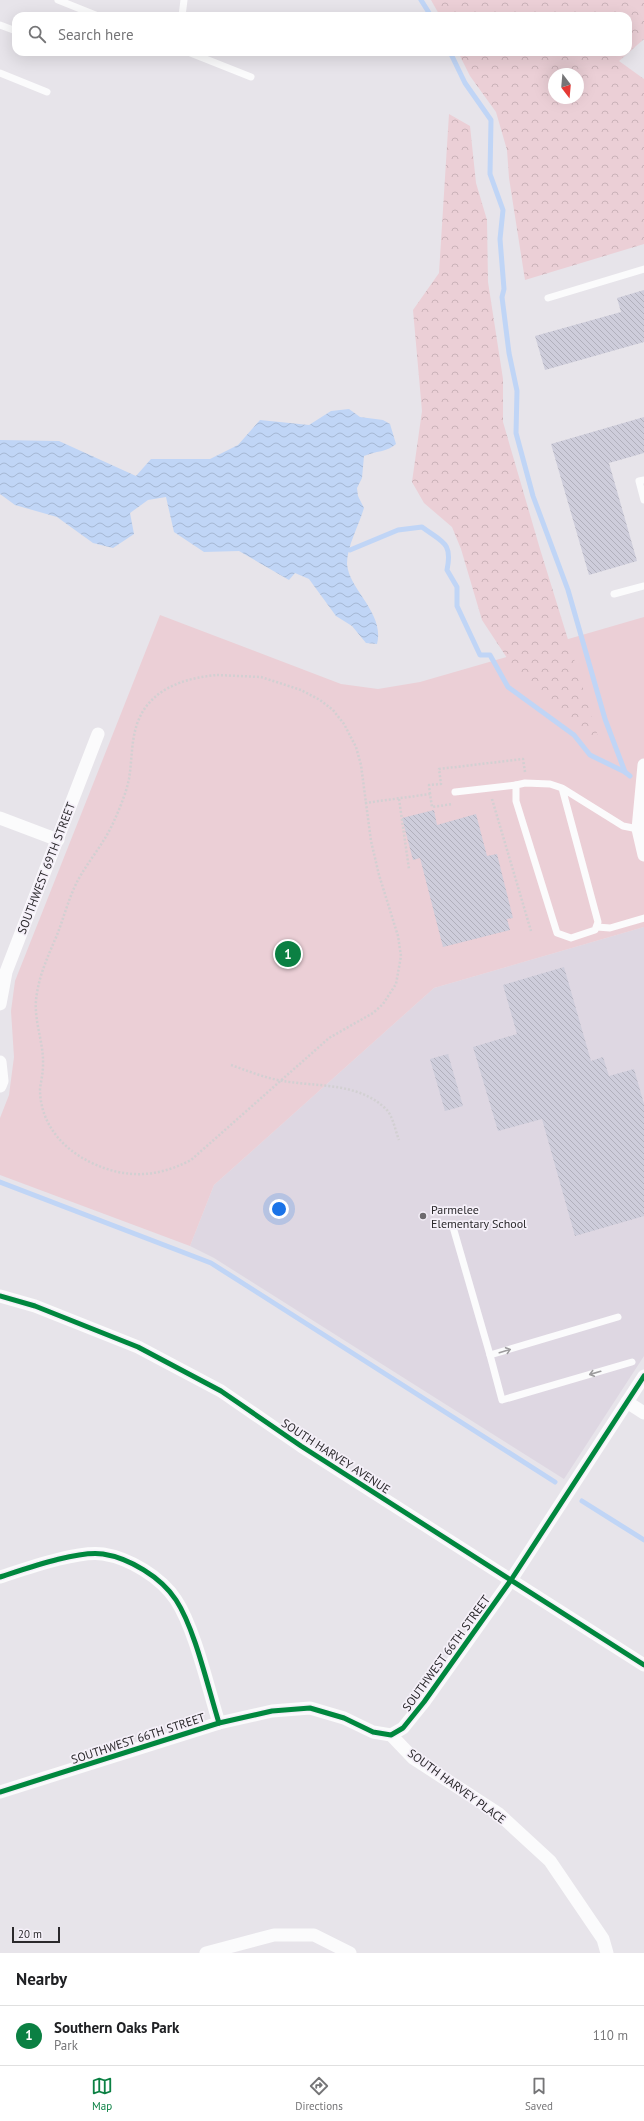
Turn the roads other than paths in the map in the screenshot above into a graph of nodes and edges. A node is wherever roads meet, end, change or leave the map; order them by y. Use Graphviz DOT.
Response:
graph roads {
  1 [pos="58,0"];
  2 [pos="184,0"];
  3 [pos="88,12"];
  4 [pos="182,12"];
  5 [pos="0,26"];
  6 [pos="12,30"];
  7 [pos="198,56"];
  8 [pos="0,73"];
  9 [pos="251,77"];
  10 [pos="47,92"];
  11 [pos="644,269"];
  12 [pos="548,298"];
  13 [pos="644,480"];
  14 [pos="644,500"];
  15 [pos="644,586"];
  16 [pos="614,594"];
  17 [pos="98,734"];
  18 [pos="644,765"];
  19 [pos="516,785"];
  20 [pos="562,788"];
  21 [pos="454,792"];
  22 [pos="0,818"];
  23 [pos="638,829"];
  24 [pos="58,840"];
  25 [pos="644,855"];
  26 [pos="644,918"];
  27 [pos="597,927"];
  28 [pos="0,1004"];
  29 [pos="0,1062"];
  30 [pos="0,1086"];
  31 [pos="453,1226"];
  32 [pos="0,1296"];
  33 [pos="618,1317"];
  34 [pos="490,1355"];
  35 [pos="632,1362"];
  36 [pos="644,1376"];
  37 [pos="627,1402"];
  38 [pos="644,1413"];
  39 [pos="0,1577"];
  40 [pos="511,1580"];
  41 [pos="644,1665"];
  42 [pos="219,1723"];
  43 [pos="391,1735"];
  44 [pos="0,1792"];
  45 [pos="206,1953"];
  46 [pos="350,1953"];
  47 [pos="607,1953"];
  1 -- 3 [label="lane"];
  2 -- 4 [label="lane"];
  5 -- 6 [label="lane"];
  7 -- 9 [label="lane"];
  8 -- 10 [label="lane"];
  11 -- 12 [label="lane"];
  13 -- 14 [label="lane"];
  15 -- 16 [label="lane"];
  17 -- 24 [label="street, SOUTHWEST 69TH STREET"];
  18 -- 23 [label="street"];
  19 -- 20 [label="lane"];
  19 -- 21 [label="lane"];
  19 -- 27 [label="lane"];
  20 -- 23 [label="lane"];
  20 -- 27 [label="lane"];
  22 -- 24 [label="street"];
  23 -- 25 [label="street"];
  24 -- 28 [label="street, SOUTHWEST 69TH STREET"];
  26 -- 27 [label="lane"];
  29 -- 30 [label="street"];
  31 -- 34 [label="lane"];
  32 -- 40 [label="street, SOUTH HARVEY AVENUE"];
  34 -- 33 [label="lane, one-way"];
  35 -- 34 [label="lane, one-way"];
  36 -- 37 [label="street, SOUTHWEST 66TH STREET"];
  37 -- 38 [label="street"];
  37 -- 40 [label="street, SOUTHWEST 66TH STREET"];
  39 -- 42 [label="street"];
  40 -- 41 [label="street, SOUTH HARVEY AVENUE"];
  40 -- 43 [label="street, SOUTHWEST 66TH STREET"];
  42 -- 43 [label="street, SOUTHWEST 66TH STREET"];
  42 -- 44 [label="street, SOUTHWEST 66TH STREET"];
  43 -- 47 [label="street, SOUTH HARVEY PLACE"];
  45 -- 46 [label="street"];
}
